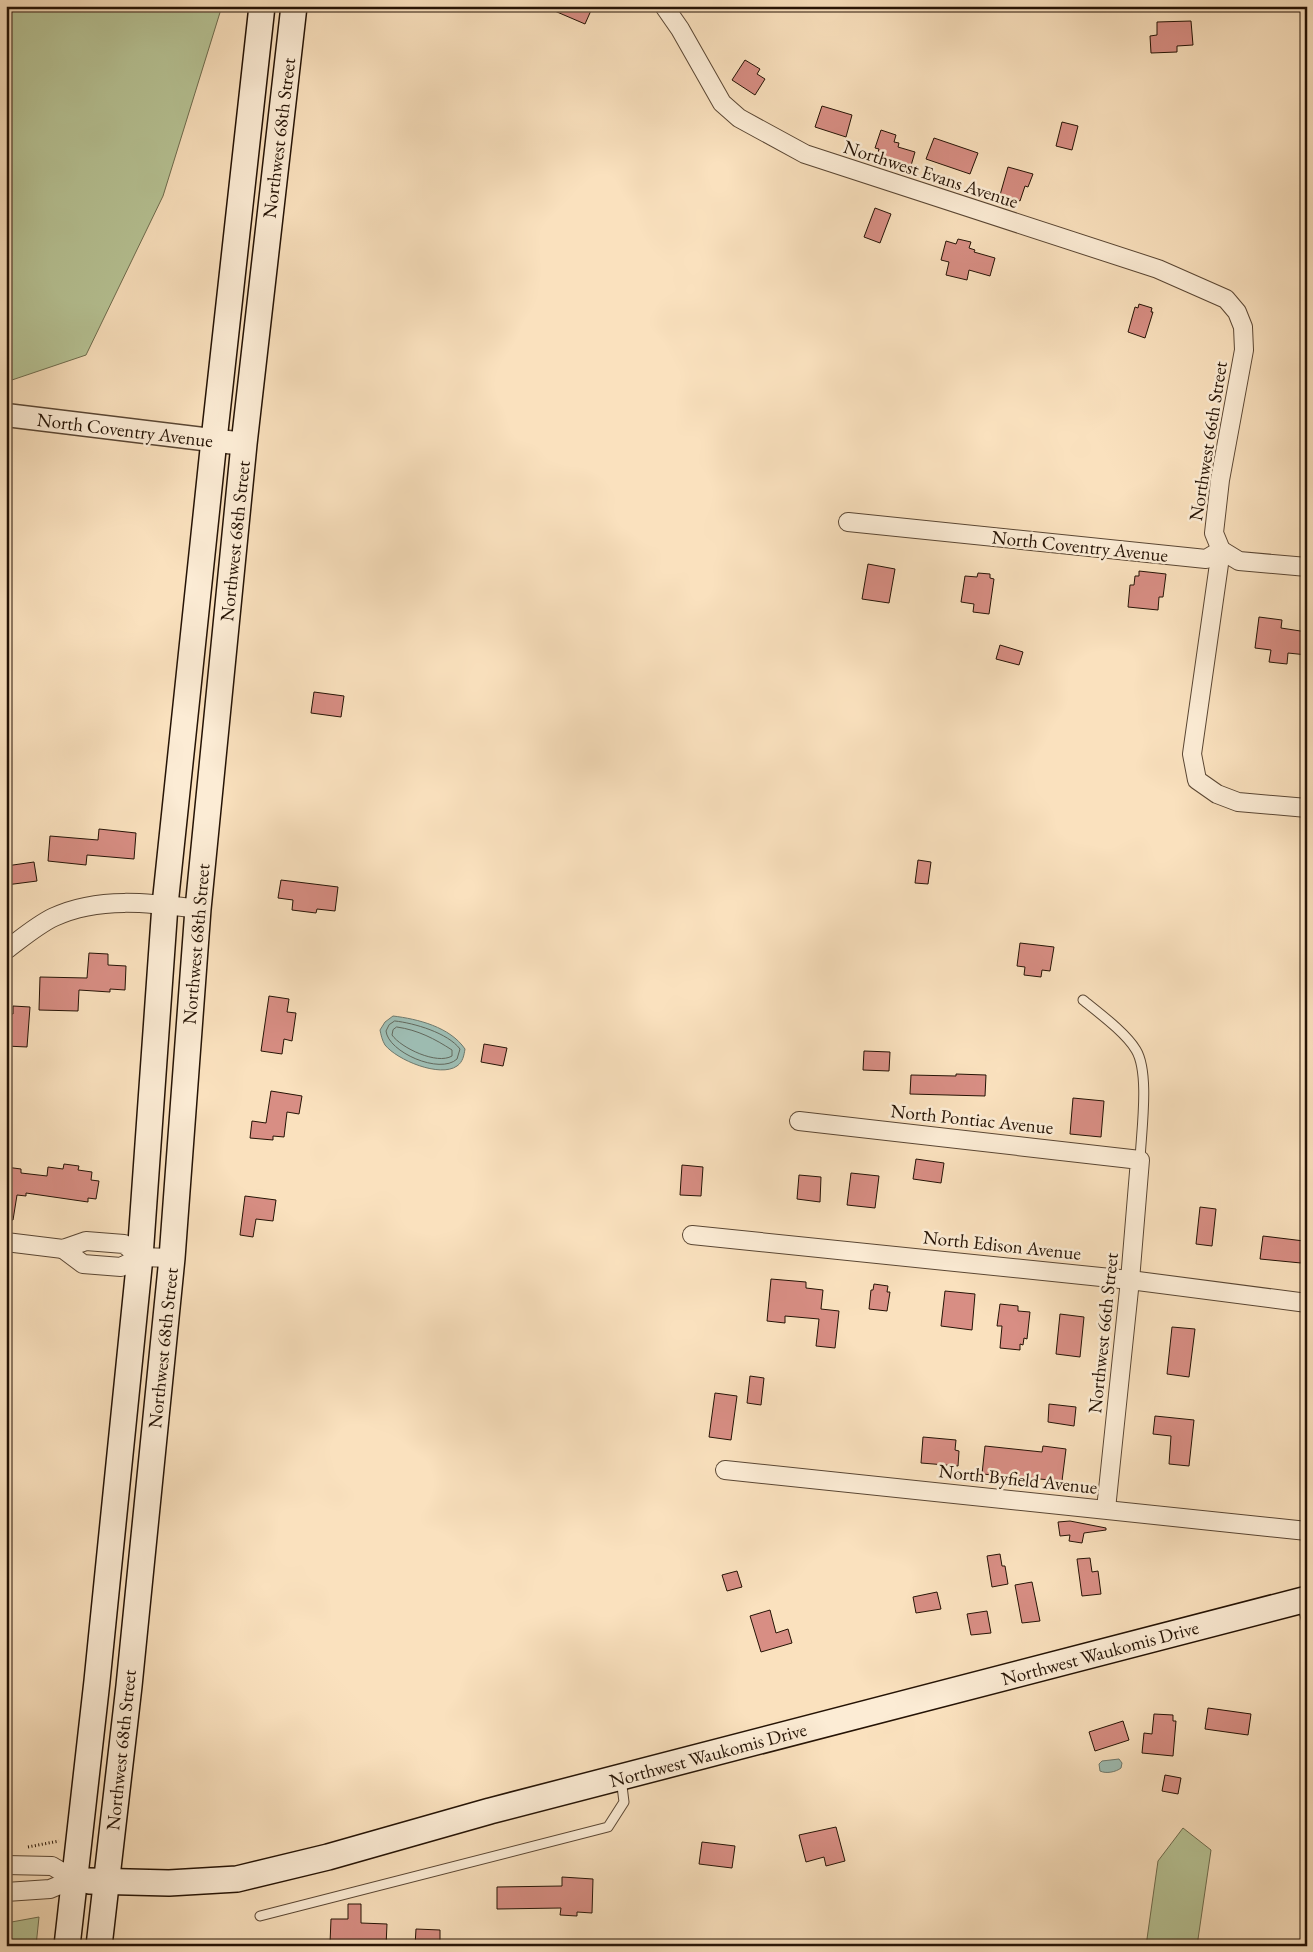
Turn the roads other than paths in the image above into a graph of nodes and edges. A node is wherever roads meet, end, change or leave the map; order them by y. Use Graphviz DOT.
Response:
graph roads {
  1 [pos="262,6"];
  2 [pos="294,6"];
  3 [pos="664,6"];
  4 [pos="1237,312"];
  5 [pos="6,415"];
  6 [pos="214,440"];
  7 [pos="244,444"];
  8 [pos="848,522"];
  9 [pos="1221,550"];
  10 [pos="1307,567"];
  11 [pos="1307,808"];
  12 [pos="165,905"];
  13 [pos="198,909"];
  14 [pos="6,950"];
  15 [pos="1083,1000"];
  16 [pos="800,1122"];
  17 [pos="1140,1160"];
  18 [pos="692,1234"];
  19 [pos="6,1242"];
  20 [pos="140,1257"];
  21 [pos="172,1258"];
  22 [pos="1130,1280"];
  23 [pos="1307,1303"];
  24 [pos="725,1470"];
  25 [pos="1106,1510"];
  26 [pos="1307,1531"];
  27 [pos="1305,1607"];
  28 [pos="97,1681"];
  29 [pos="129,1686"];
  30 [pos="620,1778"];
  31 [pos="6,1864"];
  32 [pos="74,1879"];
  33 [pos="106,1882"];
  34 [pos="6,1892"];
  35 [pos="260,1916"];
  36 [pos="66,1946"];
  37 [pos="99,1946"];
  1 -- 6 [label="main road, Northwest 68th Street"];
  2 -- 7 [label="main road, Northwest 68th Street"];
  3 -- 4 [label="street, Northwest Evans Avenue"];
  4 -- 9 [label="street, Northwest 66th Street"];
  5 -- 6 [label="street, North Coventry Avenue"];
  6 -- 7 [label="street, North Coventry Avenue"];
  6 -- 12 [label="main road, Northwest 68th Street"];
  7 -- 13 [label="main road, Northwest 68th Street"];
  8 -- 9 [label="street, North Coventry Avenue"];
  9 -- 10 [label="street"];
  9 -- 11 [label="street, Northwest 66th Street"];
  12 -- 13 [label="street"];
  12 -- 14 [label="street"];
  12 -- 20 [label="main road, Northwest 68th Street"];
  13 -- 21 [label="main road, Northwest 68th Street"];
  15 -- 17 [label="lane"];
  16 -- 17 [label="street, North Pontiac Avenue"];
  17 -- 22 [label="street, Northwest 66th Street"];
  18 -- 22 [label="street, North Edison Avenue"];
  19 -- 20 [label="street"];
  20 -- 21 [label="street"];
  20 -- 28 [label="main road, Northwest 68th Street"];
  21 -- 29 [label="main road, Northwest 68th Street"];
  22 -- 23 [label="street, North Edison Avenue"];
  22 -- 25 [label="street, Northwest 66th Street"];
  24 -- 25 [label="street, North Byfield Avenue"];
  25 -- 26 [label="street, North Byfield Avenue"];
  27 -- 30 [label="main road, Northwest Waukomis Drive"];
  28 -- 29 [label="main road"];
  28 -- 32 [label="main road, Northwest 68th Street"];
  29 -- 33 [label="main road, Northwest 68th Street"];
  30 -- 33 [label="main road, Northwest Waukomis Drive"];
  30 -- 35 [label="lane"];
  31 -- 32 [label="street"];
  32 -- 33 [label="main road, Northwest Waukomis Drive"];
  32 -- 34 [label="street"];
  32 -- 36 [label="main road"];
  33 -- 37 [label="main road"];
}
